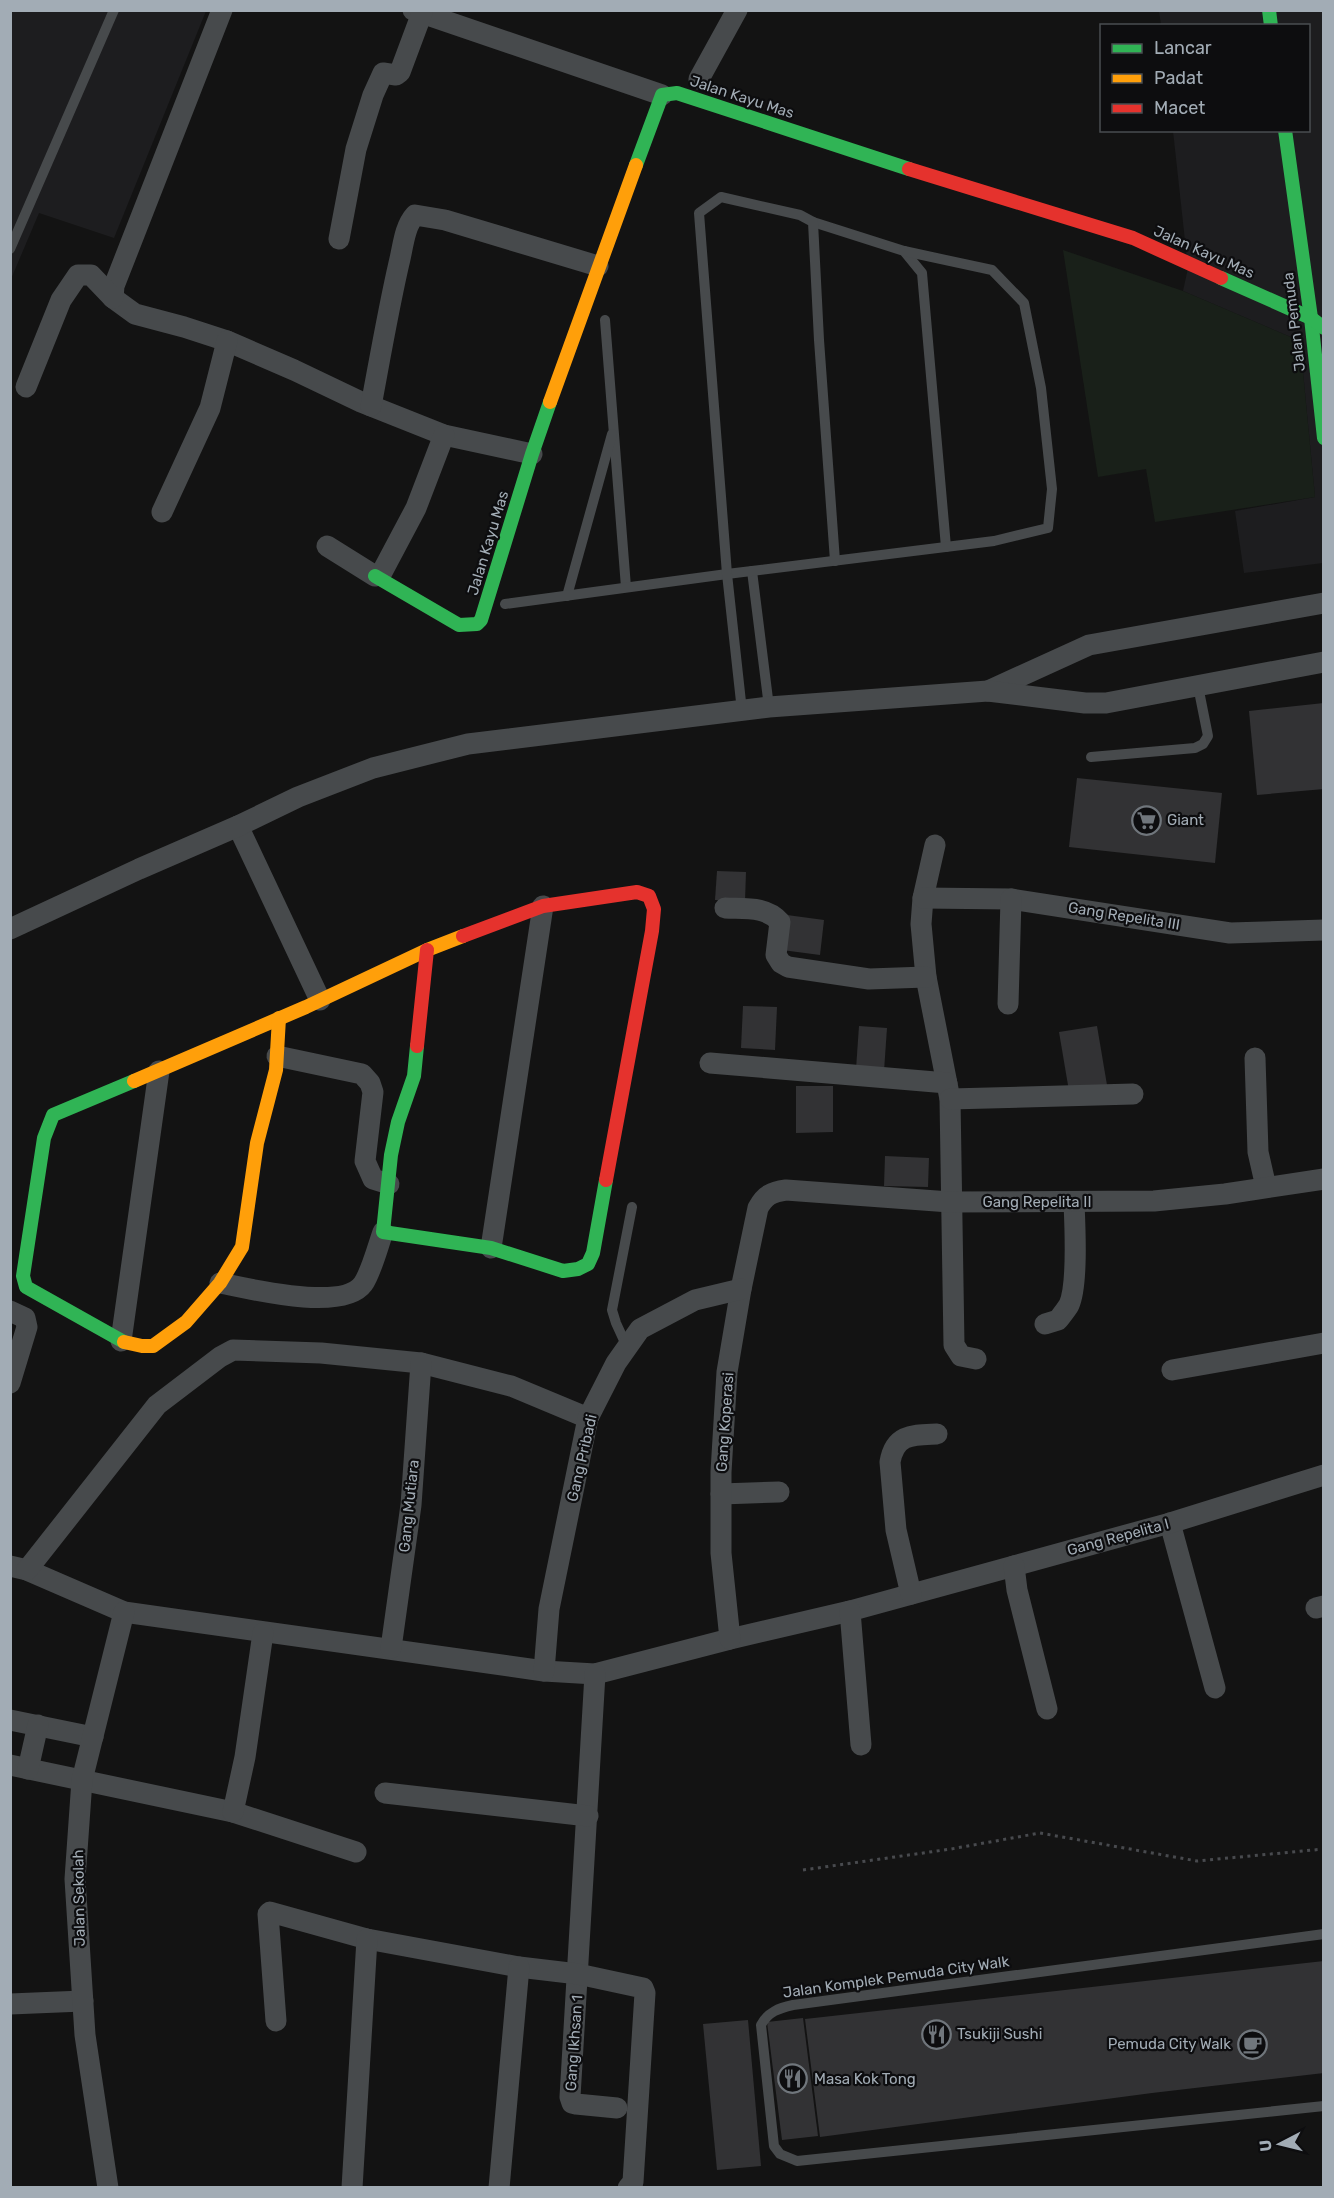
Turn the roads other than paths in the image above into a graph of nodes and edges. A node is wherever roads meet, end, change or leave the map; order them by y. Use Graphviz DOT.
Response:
graph roads {
  1 [pos="114,10"];
  2 [pos="222,10"];
  3 [pos="737,10"];
  4 [pos="417,12"];
  5 [pos="699,79"];
  6 [pos="662,95"];
  7 [pos="1285,132"];
  8 [pos="813,222"];
  9 [pos="339,239"];
  10 [pos="10,249"];
  11 [pos="904,250"];
  12 [pos="598,266"];
  13 [pos="113,298"];
  14 [pos="1311,318"];
  15 [pos="605,320"];
  16 [pos="1323,328"];
  17 [pos="227,341"];
  18 [pos="26,387"];
  19 [pos="1322,401"];
  20 [pos="371,406"];
  21 [pos="614,425"];
  22 [pos="444,435"];
  23 [pos="1323,438"];
  24 [pos="532,454"];
  25 [pos="162,512"];
  26 [pos="327,546"];
  27 [pos="946,547"];
  28 [pos="835,561"];
  29 [pos="752,571"];
  30 [pos="727,574"];
  31 [pos="375,576"];
  32 [pos="626,587"];
  33 [pos="567,596"];
  34 [pos="1323,603"];
  35 [pos="505,604"];
  36 [pos="1323,662"];
  37 [pos="1198,687"];
  38 [pos="988,691"];
  39 [pos="769,707"];
  40 [pos="742,711"];
  41 [pos="1090,757"];
  42 [pos="238,826"];
  43 [pos="935,845"];
  44 [pos="923,898"];
  45 [pos="1011,899"];
  46 [pos="543,906"];
  47 [pos="725,908"];
  48 [pos="10,929"];
  49 [pos="1323,930"];
  50 [pos="427,950"];
  51 [pos="926,977"];
  52 [pos="320,1000"];
  53 [pos="1008,1004"];
  54 [pos="279,1018"];
  55 [pos="277,1056"];
  56 [pos="1255,1058"];
  57 [pos="710,1063"];
  58 [pos="159,1071"];
  59 [pos="948,1091"];
  60 [pos="1133,1094"];
  61 [pos="1323,1179"];
  62 [pos="389,1184"];
  63 [pos="1266,1186"];
  64 [pos="950,1202"];
  65 [pos="1074,1203"];
  66 [pos="632,1207"];
  67 [pos="758,1208"];
  68 [pos="384,1232"];
  69 [pos="491,1248"];
  70 [pos="220,1283"];
  71 [pos="741,1289"];
  72 [pos="10,1311"];
  73 [pos="1045,1324"];
  74 [pos="122,1341"];
  75 [pos="1323,1343"];
  76 [pos="628,1347"];
  77 [pos="976,1359"];
  78 [pos="421,1364"];
  79 [pos="1172,1370"];
  80 [pos="10,1383"];
  81 [pos="588,1418"];
  82 [pos="937,1434"];
  83 [pos="1323,1475"];
  84 [pos="779,1492"];
  85 [pos="721,1494"];
  86 [pos="1170,1523"];
  87 [pos="1014,1566"];
  88 [pos="19,1568"];
  89 [pos="911,1594"];
  90 [pos="850,1611"];
  91 [pos="124,1612"];
  92 [pos="263,1633"];
  93 [pos="730,1639"];
  94 [pos="391,1648"];
  95 [pos="544,1671"];
  96 [pos="595,1674"];
  97 [pos="1215,1688"];
  98 [pos="1047,1709"];
  99 [pos="10,1720"];
  100 [pos="38,1725"];
  101 [pos="93,1737"];
  102 [pos="861,1745"];
  103 [pos="20,1767"];
  104 [pos="82,1780"];
  105 [pos="385,1792"];
  106 [pos="233,1812"];
  107 [pos="588,1816"];
  108 [pos="357,1852"];
  109 [pos="1323,1934"];
  110 [pos="367,1939"];
  111 [pos="519,1967"];
  112 [pos="578,1974"];
  113 [pos="83,2001"];
  114 [pos="10,2004"];
  115 [pos="276,2021"];
  116 [pos="1323,2106"];
  117 [pos="617,2108"];
  118 [pos="108,2187"];
  119 [pos="352,2187"];
  120 [pos="499,2187"];
  121 [pos="628,2187"];
  1 -- 10 [label="lane"];
  2 -- 13 [label="street"];
  3 -- 5 [label="street"];
  4 -- 6 [label="street"];
  4 -- 9 [label="street"];
  6 -- 12 [label="street, Jalan Kayu Mas"];
  6 -- 14 [label="street, Jalan Kayu Mas"];
  7 -- 14 [label="street, Jalan Pemuda"];
  8 -- 11 [label="lane"];
  8 -- 28 [label="lane"];
  8 -- 30 [label="lane"];
  11 -- 27 [label="lane"];
  11 -- 27 [label="lane"];
  12 -- 20 [label="street"];
  12 -- 24 [label="street, Jalan Kayu Mas"];
  13 -- 17 [label="street"];
  13 -- 18 [label="street"];
  14 -- 16 [label="street, Jalan Kayu Mas"];
  14 -- 19 [label="street, Jalan Pemuda"];
  15 -- 21 [label="lane"];
  17 -- 20 [label="street"];
  17 -- 25 [label="street"];
  19 -- 23 [label="street, Jalan Pemuda"];
  20 -- 22 [label="street"];
  21 -- 32 [label="lane"];
  21 -- 33 [label="lane"];
  22 -- 24 [label="street"];
  22 -- 31 [label="street"];
  24 -- 31 [label="street, Jalan Kayu Mas"];
  26 -- 31 [label="street"];
  27 -- 28 [label="lane"];
  28 -- 29 [label="lane"];
  29 -- 30 [label="lane"];
  29 -- 39 [label="lane"];
  30 -- 32 [label="lane"];
  30 -- 40 [label="lane"];
  32 -- 33 [label="lane"];
  33 -- 35 [label="lane"];
  34 -- 38 [label="street"];
  36 -- 37 [label="street"];
  37 -- 38 [label="street"];
  37 -- 41 [label="lane"];
  38 -- 39 [label="street"];
  39 -- 40 [label="street"];
  40 -- 42 [label="street"];
  42 -- 48 [label="street"];
  42 -- 52 [label="street"];
  43 -- 44 [label="street"];
  44 -- 45 [label="street, Gang Repelita III"];
  44 -- 51 [label="street"];
  45 -- 49 [label="street, Gang Repelita III"];
  45 -- 53 [label="street"];
  46 -- 50 [label="street"];
  46 -- 69 [label="street"];
  46 -- 69 [label="street"];
  47 -- 51 [label="street"];
  50 -- 52 [label="street"];
  50 -- 62 [label="street"];
  51 -- 59 [label="street"];
  52 -- 54 [label="street"];
  54 -- 55 [label="street"];
  54 -- 58 [label="street"];
  55 -- 62 [label="street"];
  55 -- 70 [label="street"];
  56 -- 63 [label="street"];
  57 -- 59 [label="street"];
  58 -- 74 [label="street"];
  58 -- 74 [label="street"];
  59 -- 60 [label="street"];
  59 -- 64 [label="street"];
  61 -- 63 [label="street, Gang Repelita II"];
  62 -- 68 [label="street"];
  63 -- 65 [label="street, Gang Repelita II"];
  64 -- 65 [label="street, Gang Repelita II"];
  64 -- 67 [label="street, Gang Repelita II"];
  64 -- 77 [label="street"];
  65 -- 73 [label="street"];
  66 -- 76 [label="lane"];
  67 -- 71 [label="street, Gang Koperasi"];
  68 -- 69 [label="street"];
  68 -- 70 [label="street"];
  70 -- 74 [label="street"];
  71 -- 76 [label="street, Gang Pribadi"];
  71 -- 85 [label="street, Gang Koperasi"];
  72 -- 80 [label="street"];
  75 -- 79 [label="street"];
  76 -- 81 [label="street, Gang Pribadi"];
  78 -- 81 [label="street"];
  78 -- 88 [label="street"];
  78 -- 94 [label="street, Gang Mutiara"];
  81 -- 95 [label="street, Gang Pribadi"];
  82 -- 89 [label="street"];
  83 -- 86 [label="street, Gang Repelita I"];
  84 -- 85 [label="street"];
  85 -- 93 [label="street, Gang Koperasi"];
  86 -- 87 [label="street, Gang Repelita I"];
  86 -- 97 [label="street"];
  87 -- 89 [label="street, Gang Repelita I"];
  87 -- 98 [label="street"];
  88 -- 91 [label="street, Gang Repelita I"];
  89 -- 90 [label="street, Gang Repelita I"];
  90 -- 93 [label="street, Gang Repelita I"];
  90 -- 102 [label="street"];
  91 -- 92 [label="street, Gang Repelita I"];
  91 -- 101 [label="street, Jalan Sekolah"];
  92 -- 94 [label="street, Gang Repelita I"];
  92 -- 106 [label="street"];
  93 -- 96 [label="street, Gang Repelita I"];
  94 -- 95 [label="street, Gang Repelita I"];
  95 -- 96 [label="street, Gang Repelita I"];
  96 -- 107 [label="street"];
  99 -- 100 [label="street"];
  100 -- 101 [label="street"];
  100 -- 103 [label="street"];
  101 -- 104 [label="street, Jalan Sekolah"];
  103 -- 104 [label="street"];
  104 -- 106 [label="street"];
  104 -- 113 [label="street, Jalan Sekolah"];
  105 -- 107 [label="street"];
  106 -- 108 [label="street"];
  107 -- 112 [label="street"];
  109 -- 116 [label="lane, Jalan Komplek Pemuda City Walk"];
  110 -- 111 [label="street"];
  110 -- 115 [label="street"];
  110 -- 119 [label="street"];
  111 -- 112 [label="street"];
  111 -- 120 [label="street"];
  112 -- 117 [label="street, Gang Ikhsan 1"];
  112 -- 121 [label="street"];
  113 -- 114 [label="street"];
  113 -- 118 [label="street, Jalan Sekolah"];
}
